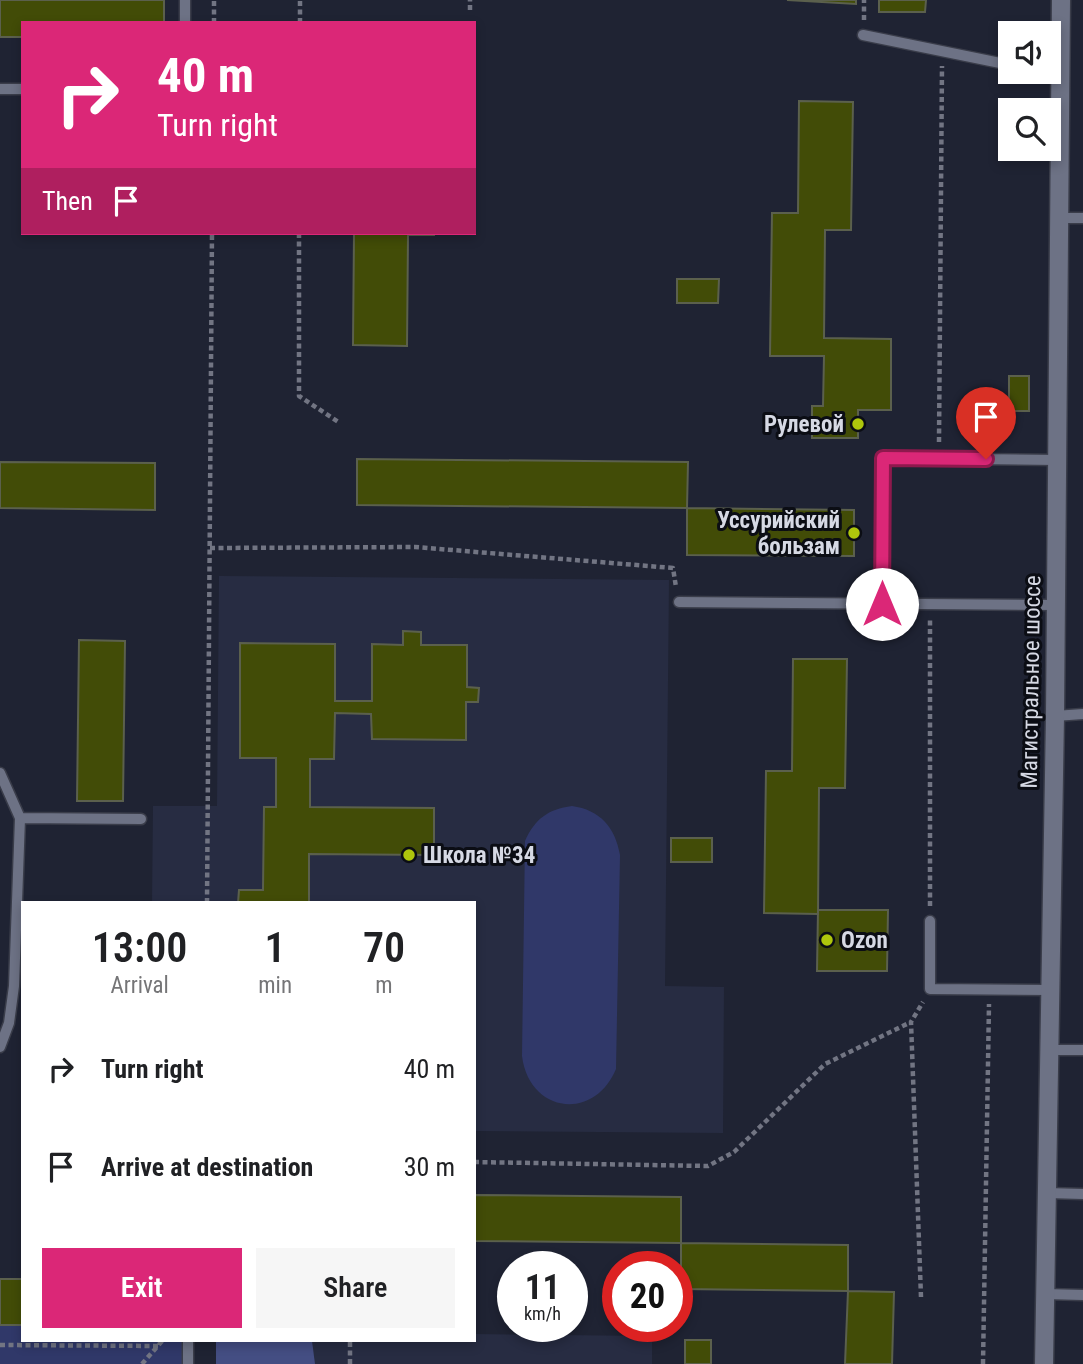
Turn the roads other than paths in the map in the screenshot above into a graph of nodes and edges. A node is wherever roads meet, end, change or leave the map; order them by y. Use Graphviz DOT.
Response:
graph roads {
  1 [pos="186,0"];
  2 [pos="1061,0"];
  3 [pos="185,21"];
  4 [pos="1059,21"];
  5 [pos="863,35"];
  6 [pos="998,63"];
  7 [pos="1055,84"];
  8 [pos="0,89"];
  9 [pos="21,89"];
  10 [pos="1059,218"];
  11 [pos="1083,218"];
  12 [pos="1057,460"];
  13 [pos="679,602"];
  14 [pos="882,604"];
  15 [pos="1056,605"];
  16 [pos="1083,714"];
  17 [pos="1055,716"];
  18 [pos="0,773"];
  19 [pos="20,818"];
  20 [pos="141,819"];
  21 [pos="930,921"];
  22 [pos="1050,990"];
  23 [pos="0,1047"];
  24 [pos="1049,1050"];
  25 [pos="1083,1050"];
  26 [pos="1047,1193"];
  27 [pos="1083,1194"];
  28 [pos="1045,1294"];
  29 [pos="1083,1295"];
  30 [pos="188,1342"];
  31 [pos="188,1364"];
  32 [pos="1044,1364"];
  1 -- 3 [label="lane"];
  2 -- 4 [label="main road, Магистральное шоссе"];
  5 -- 6 [label="lane"];
  7 -- 10 [label="main road, Магистральное шоссе"];
  8 -- 9 [label="lane"];
  10 -- 11 [label="lane"];
  10 -- 12 [label="main road, Магистральное шоссе"];
  12 -- 14 [label="lane"];
  12 -- 15 [label="main road, Магистральное шоссе"];
  13 -- 14 [label="lane"];
  14 -- 15 [label="lane"];
  15 -- 17 [label="main road, Магистральное шоссе"];
  16 -- 17 [label="lane"];
  17 -- 22 [label="main road, Магистральное шоссе"];
  18 -- 19 [label="lane"];
  19 -- 20 [label="lane"];
  19 -- 23 [label="lane"];
  21 -- 22 [label="lane"];
  22 -- 24 [label="main road, Магистральное шоссе"];
  24 -- 25 [label="lane"];
  24 -- 26 [label="main road, Магистральное шоссе"];
  26 -- 27 [label="lane"];
  26 -- 28 [label="main road, Магистральное шоссе"];
  28 -- 29 [label="lane"];
  28 -- 32 [label="main road, Магистральное шоссе"];
  30 -- 31 [label="lane"];
}
